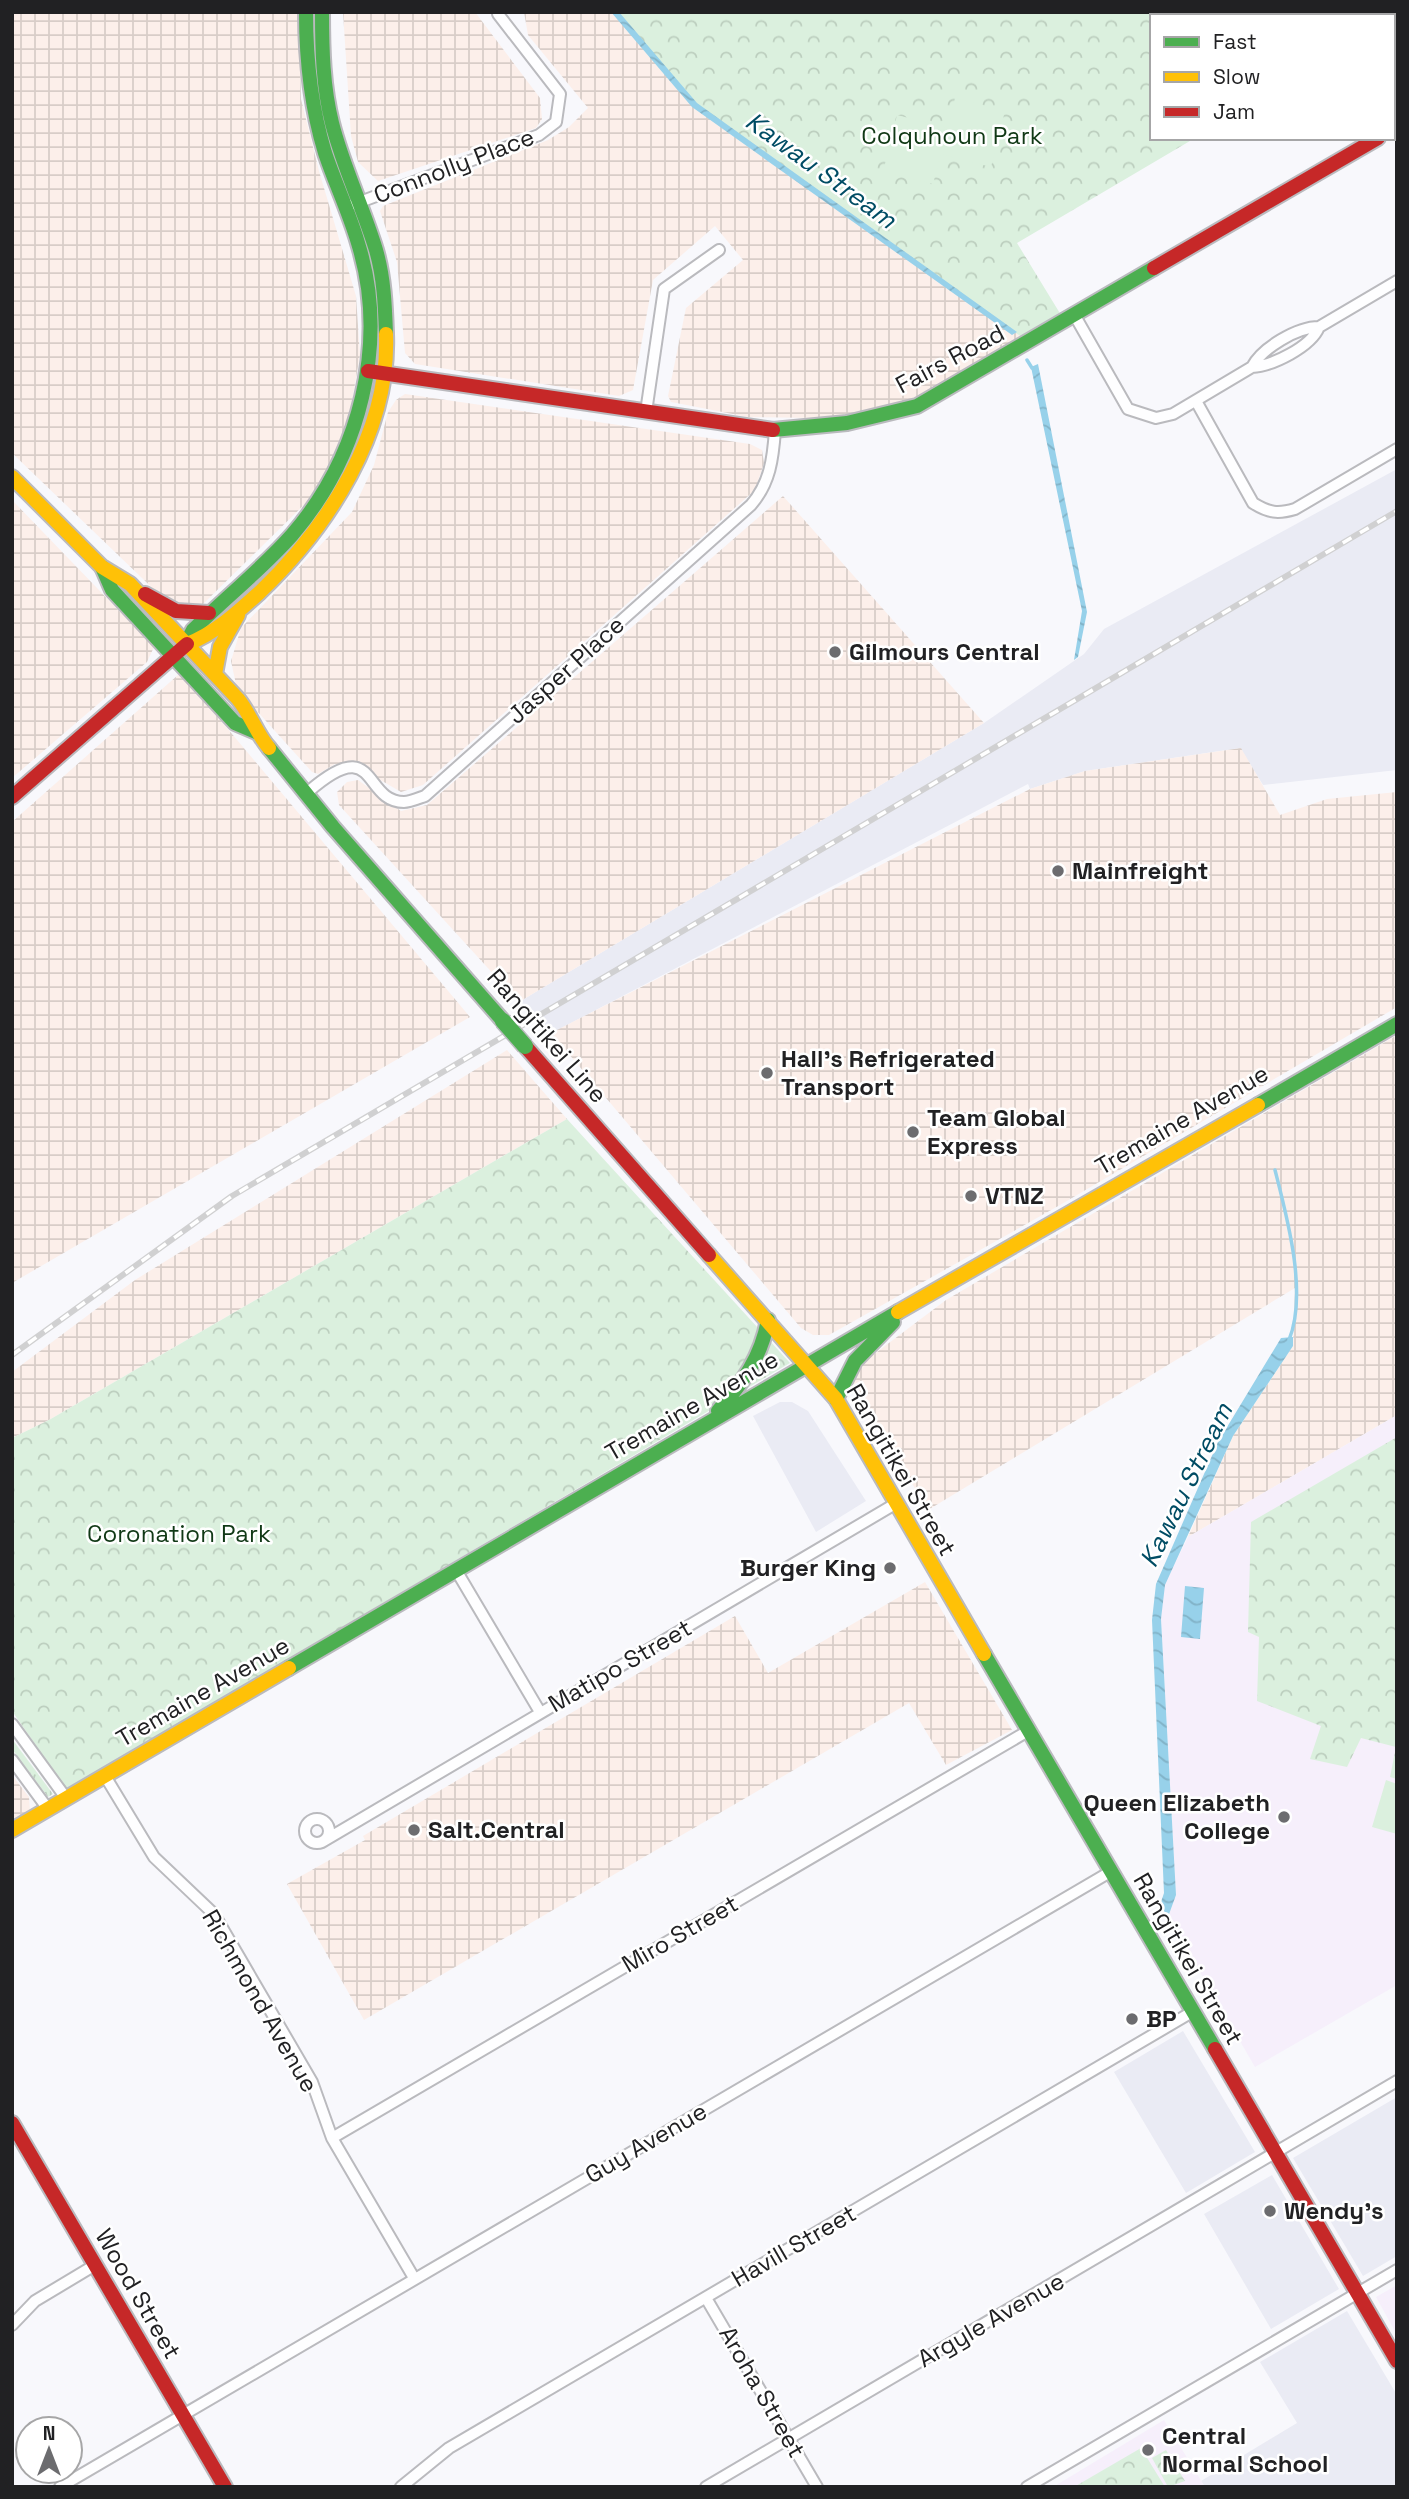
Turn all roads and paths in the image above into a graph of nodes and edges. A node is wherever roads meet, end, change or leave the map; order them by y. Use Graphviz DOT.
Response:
graph roads {
  1 [pos="306,12"];
  2 [pos="322,12"];
  3 [pos="498,14"];
  4 [pos="1375,140"];
  5 [pos="353,205"];
  6 [pos="719,250"];
  7 [pos="1397,281"];
  8 [pos="1075,316"];
  9 [pos="375,372"];
  10 [pos="1196,401"];
  11 [pos="646,412"];
  12 [pos="775,430"];
  13 [pos="1397,449"];
  14 [pos="12,477"];
  15 [pos="280,559"];
  16 [pos="102,567"];
  17 [pos="130,584"];
  18 [pos="255,596"];
  19 [pos="209,613"];
  20 [pos="179,650"];
  21 [pos="215,674"];
  22 [pos="256,732"];
  23 [pos="308,792"];
  24 [pos="12,796"];
  25 [pos="1397,1024"];
  26 [pos="906,1308"];
  27 [pos="768,1321"];
  28 [pos="808,1365"];
  29 [pos="836,1399"];
  30 [pos="711,1420"];
  31 [pos="895,1504"];
  32 [pos="456,1570"];
  33 [pos="540,1712"];
  34 [pos="12,1724"];
  35 [pos="1028,1731"];
  36 [pos="12,1760"];
  37 [pos="105,1776"];
  38 [pos="66,1798"];
  39 [pos="48,1809"];
  40 [pos="328,1829"];
  41 [pos="12,1830"];
  42 [pos="345,1830"];
  43 [pos="322,1842"];
  44 [pos="1110,1872"];
  45 [pos="1192,2011"];
  46 [pos="1397,2081"];
  47 [pos="12,2123"];
  48 [pos="332,2138"];
  49 [pos="1275,2152"];
  50 [pos="95,2265"];
  51 [pos="1397,2270"];
  52 [pos="414,2278"];
  53 [pos="1357,2293"];
  54 [pos="706,2298"];
  55 [pos="12,2325"];
  56 [pos="1397,2361"];
  57 [pos="183,2414"];
  58 [pos="789,2439"];
  59 [pos="60,2487"];
  60 [pos="225,2487"];
  61 [pos="401,2487"];
  62 [pos="706,2487"];
  63 [pos="817,2487"];
  64 [pos="1027,2487"];
  1 -- 5 [label="main road"];
  2 -- 5 [label="main road"];
  3 -- 5 [label="street, Connolly Place"];
  4 -- 8 [label="main road, Fairs Road"];
  5 -- 9 [label="main road"];
  6 -- 11 [label="street"];
  7 -- 10 [label="street"];
  8 -- 10 [label="street"];
  8 -- 12 [label="main road, Fairs Road"];
  9 -- 11 [label="main road, Fairs Road"];
  9 -- 15 [label="main road"];
  10 -- 13 [label="street"];
  11 -- 12 [label="main road, Fairs Road"];
  12 -- 23 [label="street, Jasper Place"];
  14 -- 16 [label="main road, Rangitikei Line"];
  15 -- 18 [label="main road"];
  15 -- 19 [label="main road"];
  16 -- 17 [label="main road, Rangitikei Line"];
  16 -- 20 [label="main road, Rangitikei Line"];
  17 -- 19 [label="main road"];
  17 -- 20 [label="main road, Rangitikei Line"];
  18 -- 20 [label="main road"];
  18 -- 21 [label="main road"];
  19 -- 20 [label="main road"];
  20 -- 21 [label="main road, Rangitikei Line"];
  20 -- 22 [label="main road, Rangitikei Line"];
  20 -- 24 [label="main road"];
  21 -- 22 [label="main road, Rangitikei Line"];
  22 -- 23 [label="main road, Rangitikei Line"];
  23 -- 27 [label="main road, Rangitikei Line, bridge"];
  25 -- 26 [label="main road, Tremaine Avenue"];
  26 -- 28 [label="main road, Tremaine Avenue"];
  26 -- 29 [label="main road"];
  27 -- 28 [label="main road, Rangitikei Line"];
  27 -- 30 [label="main road"];
  28 -- 29 [label="main road, Rangitikei Street"];
  28 -- 30 [label="main road, Tremaine Avenue"];
  29 -- 31 [label="main road, Rangitikei Street"];
  30 -- 32 [label="main road, Tremaine Avenue"];
  31 -- 33 [label="street, Matipo Street"];
  31 -- 35 [label="main road, Rangitikei Street"];
  32 -- 33 [label="street"];
  32 -- 37 [label="main road, Tremaine Avenue"];
  33 -- 42 [label="street, Matipo Street"];
  34 -- 38 [label="street"];
  35 -- 44 [label="main road, Rangitikei Street"];
  35 -- 48 [label="street, Miro Street"];
  36 -- 39 [label="street"];
  37 -- 38 [label="main road, Tremaine Avenue"];
  37 -- 48 [label="street, Richmond Avenue"];
  38 -- 39 [label="main road, Tremaine Avenue"];
  39 -- 41 [label="main road, Tremaine Avenue"];
  40 -- 42 [label="street"];
  40 -- 43 [label="street"];
  40 -- 43 [label="street"];
  42 -- 43 [label="street, Matipo Street"];
  44 -- 45 [label="main road, Rangitikei Street"];
  44 -- 52 [label="street, Guy Avenue"];
  45 -- 49 [label="main road, Rangitikei Street"];
  45 -- 54 [label="street, Havill Street"];
  46 -- 49 [label="street, Argyle Avenue"];
  47 -- 50 [label="main road, Wood Street"];
  48 -- 52 [label="street, Richmond Avenue"];
  49 -- 53 [label="main road, Rangitikei Street"];
  49 -- 58 [label="street, Argyle Avenue"];
  50 -- 55 [label="street"];
  50 -- 57 [label="main road, Wood Street"];
  51 -- 53 [label="street"];
  52 -- 57 [label="street, Guy Avenue"];
  53 -- 56 [label="main road, Rangitikei Street"];
  53 -- 64 [label="street"];
  54 -- 58 [label="street, Aroha Street"];
  54 -- 61 [label="street, Havill Street"];
  57 -- 59 [label="street, Guy Avenue"];
  57 -- 60 [label="main road, Wood Street"];
  58 -- 62 [label="street, Argyle Avenue"];
  58 -- 63 [label="street, Aroha Street"];
}
